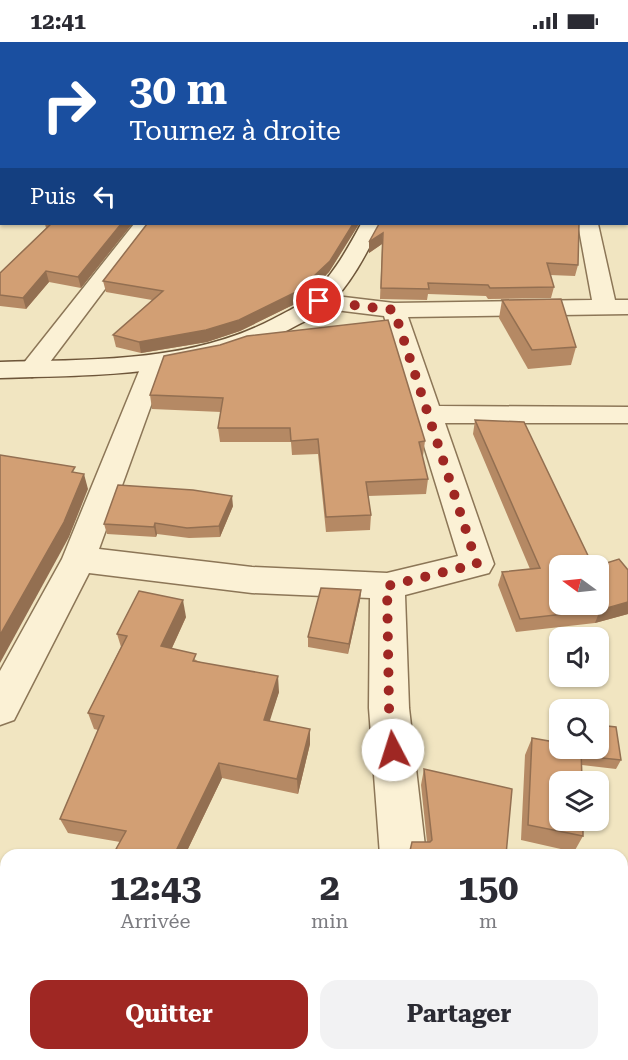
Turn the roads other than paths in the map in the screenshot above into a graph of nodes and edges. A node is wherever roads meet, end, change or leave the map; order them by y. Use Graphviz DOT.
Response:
graph roads {
  1 [pos="143,225"];
  2 [pos="370,225"];
  3 [pos="588,225"];
  4 [pos="319,301"];
  5 [pos="605,306"];
  6 [pos="628,307"];
  7 [pos="394,310"];
  8 [pos="153,364"];
  9 [pos="32,369"];
  10 [pos="0,370"];
  11 [pos="428,414"];
  12 [pos="628,415"];
  13 [pos="79,559"];
  14 [pos="387,586"];
  15 [pos="0,708"];
  16 [pos="402,849"];
  1 -- 9 [label="street"];
  2 -- 4 [label="street"];
  3 -- 5 [label="street"];
  4 -- 7 [label="street"];
  4 -- 8 [label="street"];
  5 -- 6 [label="street"];
  5 -- 7 [label="street"];
  7 -- 11 [label="street"];
  8 -- 9 [label="street"];
  8 -- 13 [label="street"];
  9 -- 10 [label="street"];
  11 -- 12 [label="street"];
  11 -- 14 [label="street"];
  13 -- 14 [label="street"];
  13 -- 15 [label="street"];
  14 -- 16 [label="street"];
}
